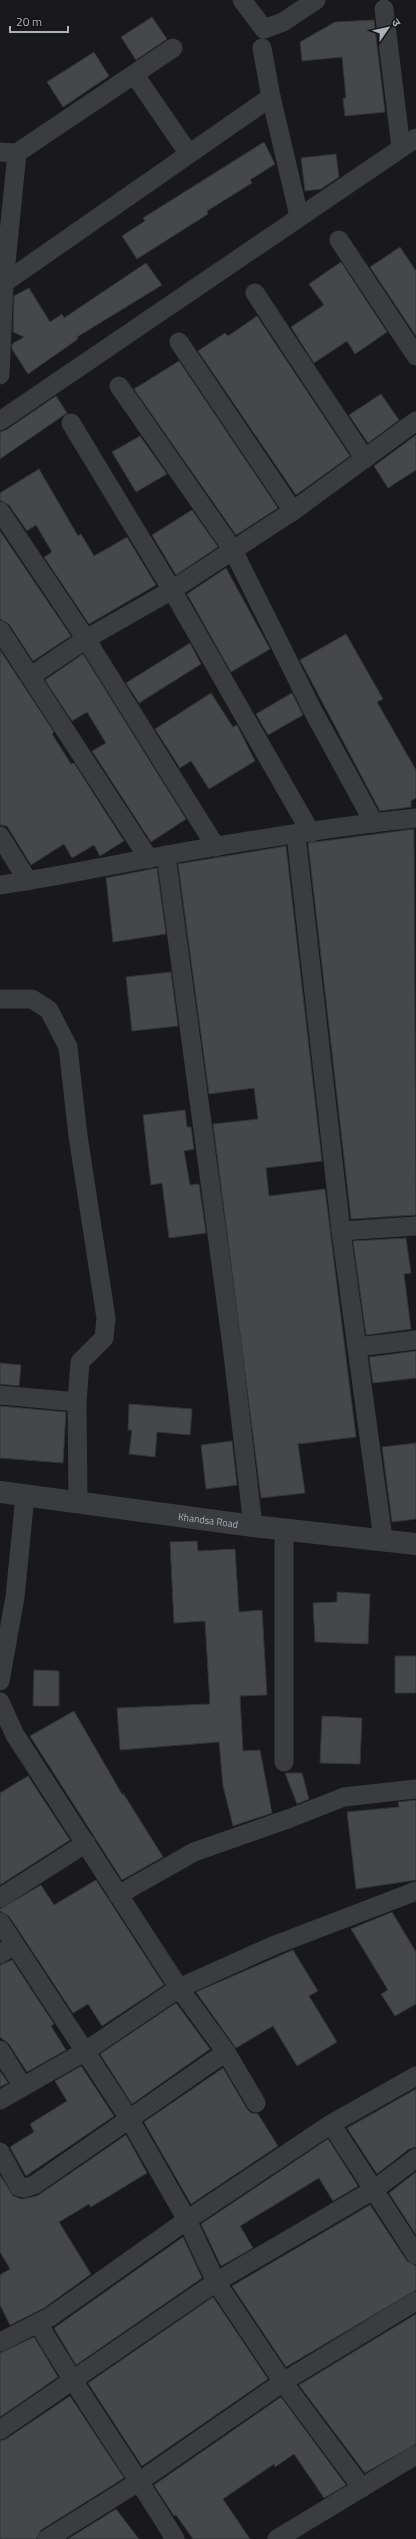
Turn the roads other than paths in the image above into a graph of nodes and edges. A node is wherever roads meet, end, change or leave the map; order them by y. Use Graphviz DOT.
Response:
graph roads {
  1 [pos="242,0"];
  2 [pos="316,0"];
  3 [pos="384,9"];
  4 [pos="173,48"];
  5 [pos="262,48"];
  6 [pos="134,74"];
  7 [pos="271,97"];
  8 [pos="409,143"];
  9 [pos="9,153"];
  10 [pos="188,154"];
  11 [pos="300,216"];
  12 [pos="339,240"];
  13 [pos="4,283"];
  14 [pos="255,293"];
  15 [pos="179,342"];
  16 [pos="416,356"];
  17 [pos="0,375"];
  18 [pos="118,386"];
  19 [pos="0,421"];
  20 [pos="416,421"];
  21 [pos="71,423"];
  22 [pos="365,459"];
  23 [pos="0,511"];
  24 [pos="293,511"];
  25 [pos="233,550"];
  26 [pos="172,590"];
  27 [pos="0,630"];
  28 [pos="86,639"];
  29 [pos="31,676"];
  30 [pos="416,818"];
  31 [pos="374,823"];
  32 [pos="304,834"];
  33 [pos="0,836"];
  34 [pos="216,847"];
  35 [pos="157,857"];
  36 [pos="28,881"];
  37 [pos="0,885"];
  38 [pos="0,999"];
  39 [pos="416,1226"];
  40 [pos="341,1231"];
  41 [pos="416,1340"];
  42 [pos="357,1347"];
  43 [pos="0,1395"];
  44 [pos="77,1402"];
  45 [pos="0,1492"];
  46 [pos="25,1496"];
  47 [pos="78,1501"];
  48 [pos="253,1526"];
  49 [pos="284,1529"];
  50 [pos="383,1539"];
  51 [pos="416,1544"];
  52 [pos="8,1597"];
  53 [pos="0,1681"];
  54 [pos="0,1702"];
  55 [pos="284,1762"];
  56 [pos="416,1789"];
  57 [pos="86,1843"];
  58 [pos="416,1891"];
  59 [pos="118,1895"];
  60 [pos="0,1898"];
  61 [pos="0,1922"];
  62 [pos="7,1949"];
  63 [pos="179,1988"];
  64 [pos="0,2050"];
  65 [pos="84,2052"];
  66 [pos="226,2052"];
  67 [pos="416,2076"];
  68 [pos="23,2087"];
  69 [pos="0,2100"];
  70 [pos="256,2103"];
  71 [pos="130,2120"];
  72 [pos="331,2124"];
  73 [pos="0,2152"];
  74 [pos="416,2158"];
  75 [pos="375,2189"];
  76 [pos="187,2220"];
  77 [pos="416,2255"];
  78 [pos="216,2282"];
  79 [pos="416,2301"];
  80 [pos="38,2324"];
  81 [pos="0,2342"];
  82 [pos="73,2382"];
  83 [pos="283,2382"];
  84 [pos="0,2430"];
  85 [pos="416,2455"];
  86 [pos="140,2481"];
  87 [pos="362,2488"];
  88 [pos="47,2539"];
  89 [pos="175,2539"];
  90 [pos="277,2539"];
  1 -- 2 [label="street"];
  3 -- 8 [label="street"];
  4 -- 6 [label="street"];
  5 -- 7 [label="street"];
  6 -- 9 [label="street"];
  6 -- 10 [label="street"];
  7 -- 10 [label="street"];
  7 -- 11 [label="street"];
  8 -- 11 [label="street"];
  9 -- 13 [label="street"];
  10 -- 13 [label="street"];
  11 -- 19 [label="street"];
  12 -- 16 [label="street"];
  13 -- 17 [label="street"];
  14 -- 22 [label="street"];
  15 -- 24 [label="street"];
  18 -- 25 [label="street"];
  20 -- 22 [label="street"];
  21 -- 26 [label="street"];
  22 -- 24 [label="street"];
  23 -- 28 [label="street"];
  24 -- 25 [label="street"];
  25 -- 26 [label="street"];
  25 -- 31 [label="street"];
  26 -- 28 [label="street"];
  26 -- 32 [label="street"];
  27 -- 29 [label="street"];
  28 -- 29 [label="street"];
  28 -- 34 [label="street"];
  29 -- 35 [label="street"];
  30 -- 31 [label="street"];
  31 -- 32 [label="street"];
  32 -- 34 [label="street"];
  32 -- 40 [label="street"];
  33 -- 36 [label="street"];
  34 -- 35 [label="street"];
  35 -- 36 [label="street"];
  35 -- 48 [label="street"];
  36 -- 37 [label="street"];
  38 -- 44 [label="street"];
  39 -- 40 [label="street"];
  40 -- 42 [label="street"];
  41 -- 42 [label="street"];
  42 -- 50 [label="street"];
  43 -- 44 [label="street"];
  44 -- 47 [label="street"];
  45 -- 46 [label="street, Khandsa Road"];
  46 -- 47 [label="street, Khandsa Road"];
  46 -- 52 [label="street"];
  47 -- 48 [label="street, Khandsa Road"];
  48 -- 49 [label="street, Khandsa Road"];
  49 -- 50 [label="street, Khandsa Road"];
  49 -- 55 [label="street"];
  50 -- 51 [label="street, Khandsa Road"];
  52 -- 53 [label="street"];
  54 -- 57 [label="street"];
  56 -- 59 [label="street"];
  57 -- 59 [label="street"];
  57 -- 60 [label="street"];
  58 -- 63 [label="street"];
  59 -- 63 [label="street"];
  61 -- 62 [label="street"];
  62 -- 65 [label="street"];
  63 -- 65 [label="street"];
  63 -- 66 [label="street"];
  64 -- 68 [label="street"];
  65 -- 68 [label="street"];
  65 -- 71 [label="street"];
  66 -- 70 [label="street"];
  66 -- 71 [label="street"];
  67 -- 72 [label="street"];
  68 -- 69 [label="street"];
  71 -- 73 [label="street"];
  71 -- 76 [label="street"];
  72 -- 75 [label="street"];
  72 -- 76 [label="street"];
  74 -- 75 [label="street"];
  75 -- 77 [label="street"];
  75 -- 78 [label="street"];
  76 -- 78 [label="street"];
  76 -- 80 [label="street"];
  78 -- 82 [label="street"];
  78 -- 83 [label="street"];
  79 -- 83 [label="street"];
  80 -- 81 [label="street"];
  80 -- 82 [label="street"];
  82 -- 84 [label="street"];
  82 -- 86 [label="street"];
  83 -- 86 [label="street"];
  83 -- 87 [label="street"];
  85 -- 87 [label="street"];
  86 -- 88 [label="street"];
  86 -- 89 [label="street"];
  87 -- 90 [label="street"];
}
